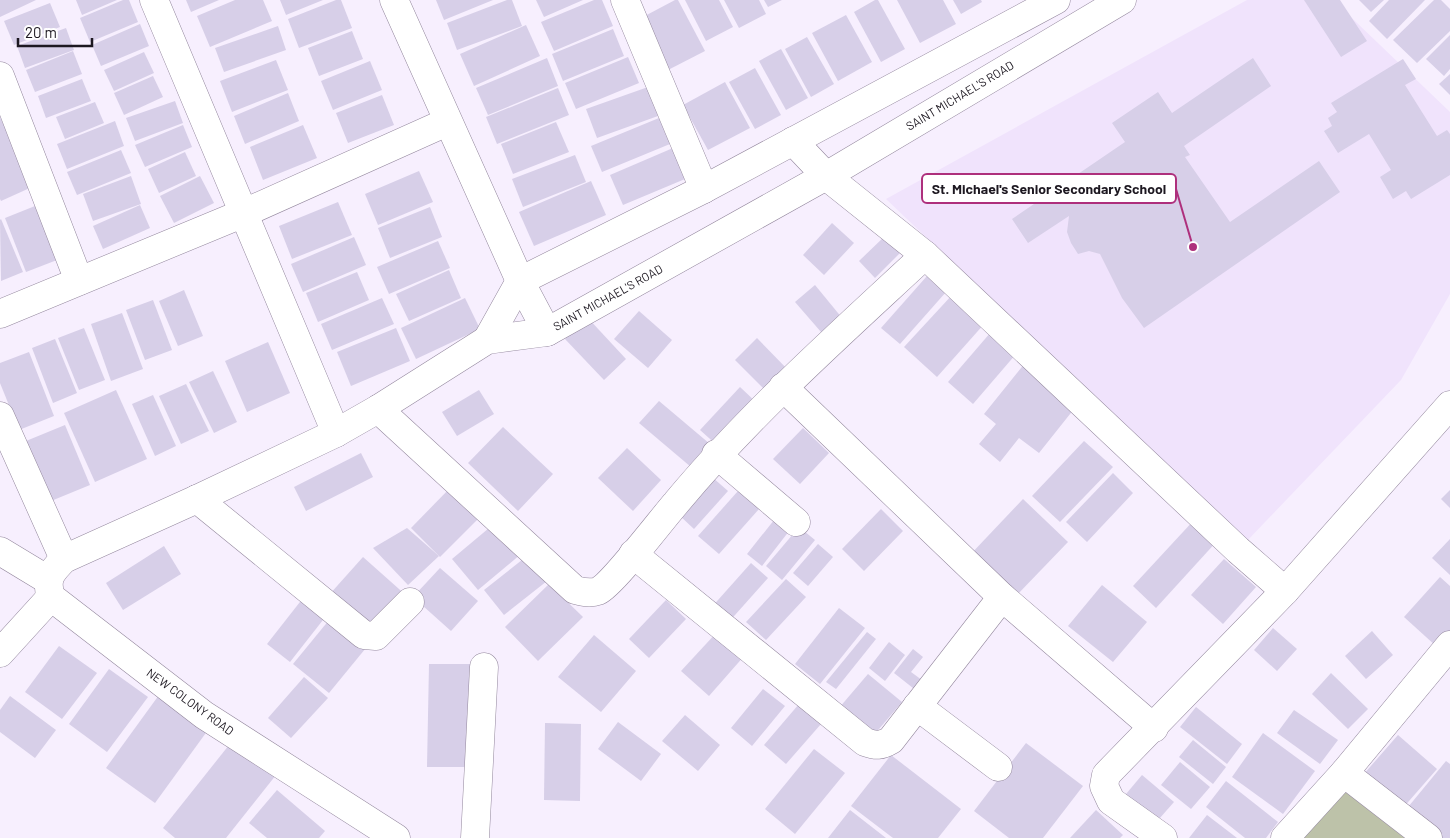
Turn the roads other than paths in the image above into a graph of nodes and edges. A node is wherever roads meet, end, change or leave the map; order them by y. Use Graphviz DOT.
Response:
graph roads {
  1 [pos="154,0"];
  2 [pos="394,0"];
  3 [pos="625,0"];
  4 [pos="1056,0"];
  5 [pos="1122,0"];
  6 [pos="2,87"];
  7 [pos="447,122"];
  8 [pos="793,142"];
  9 [pos="826,176"];
  10 [pos="704,189"];
  11 [pos="244,213"];
  12 [pos="925,255"];
  13 [pos="79,281"];
  14 [pos="520,282"];
  15 [pos="0,314"];
  16 [pos="547,332"];
  17 [pos="487,340"];
  18 [pos="783,387"];
  19 [pos="378,409"];
  20 [pos="0,416"];
  21 [pos="1446,417"];
  22 [pos="336,432"];
  23 [pos="716,454"];
  24 [pos="197,499"];
  25 [pos="796,522"];
  26 [pos="0,551"];
  27 [pos="634,554"];
  28 [pos="64,559"];
  29 [pos="49,589"];
  30 [pos="1285,590"];
  31 [pos="1002,597"];
  32 [pos="410,602"];
  33 [pos="1448,650"];
  34 [pos="0,653"];
  35 [pos="484,667"];
  36 [pos="917,706"];
  37 [pos="1154,728"];
  38 [pos="998,767"];
  39 [pos="1344,773"];
  40 [pos="396,838"];
  41 [pos="475,838"];
  42 [pos="1163,838"];
  43 [pos="1285,838"];
  44 [pos="1428,838"];
  1 -- 11 [label="street"];
  2 -- 7 [label="street"];
  3 -- 10 [label="street"];
  4 -- 8 [label="street"];
  5 -- 9 [label="street, SAINT MICHAEL'S ROAD"];
  6 -- 13 [label="street"];
  7 -- 11 [label="street"];
  7 -- 14 [label="street"];
  8 -- 9 [label="street"];
  8 -- 10 [label="street"];
  9 -- 12 [label="street"];
  9 -- 16 [label="street, SAINT MICHAEL'S ROAD"];
  10 -- 14 [label="street"];
  11 -- 13 [label="street"];
  11 -- 22 [label="street"];
  12 -- 18 [label="street"];
  12 -- 30 [label="street"];
  13 -- 15 [label="street"];
  14 -- 16 [label="street"];
  14 -- 17 [label="street"];
  16 -- 17 [label="street, SAINT MICHAEL'S ROAD"];
  17 -- 19 [label="street"];
  18 -- 23 [label="street"];
  18 -- 31 [label="street"];
  19 -- 22 [label="street"];
  19 -- 27 [label="street"];
  20 -- 28 [label="street"];
  21 -- 30 [label="street"];
  22 -- 24 [label="street"];
  23 -- 25 [label="street"];
  23 -- 27 [label="street"];
  24 -- 28 [label="street"];
  24 -- 32 [label="street"];
  26 -- 29 [label="street, NEW COLONY ROAD"];
  27 -- 36 [label="street"];
  28 -- 29 [label="street"];
  29 -- 34 [label="street"];
  29 -- 40 [label="street, NEW COLONY ROAD"];
  30 -- 37 [label="street"];
  31 -- 36 [label="street"];
  31 -- 37 [label="street"];
  33 -- 39 [label="street"];
  35 -- 41 [label="street"];
  36 -- 38 [label="street"];
  37 -- 42 [label="street"];
  39 -- 43 [label="street"];
  39 -- 44 [label="street"];
}
